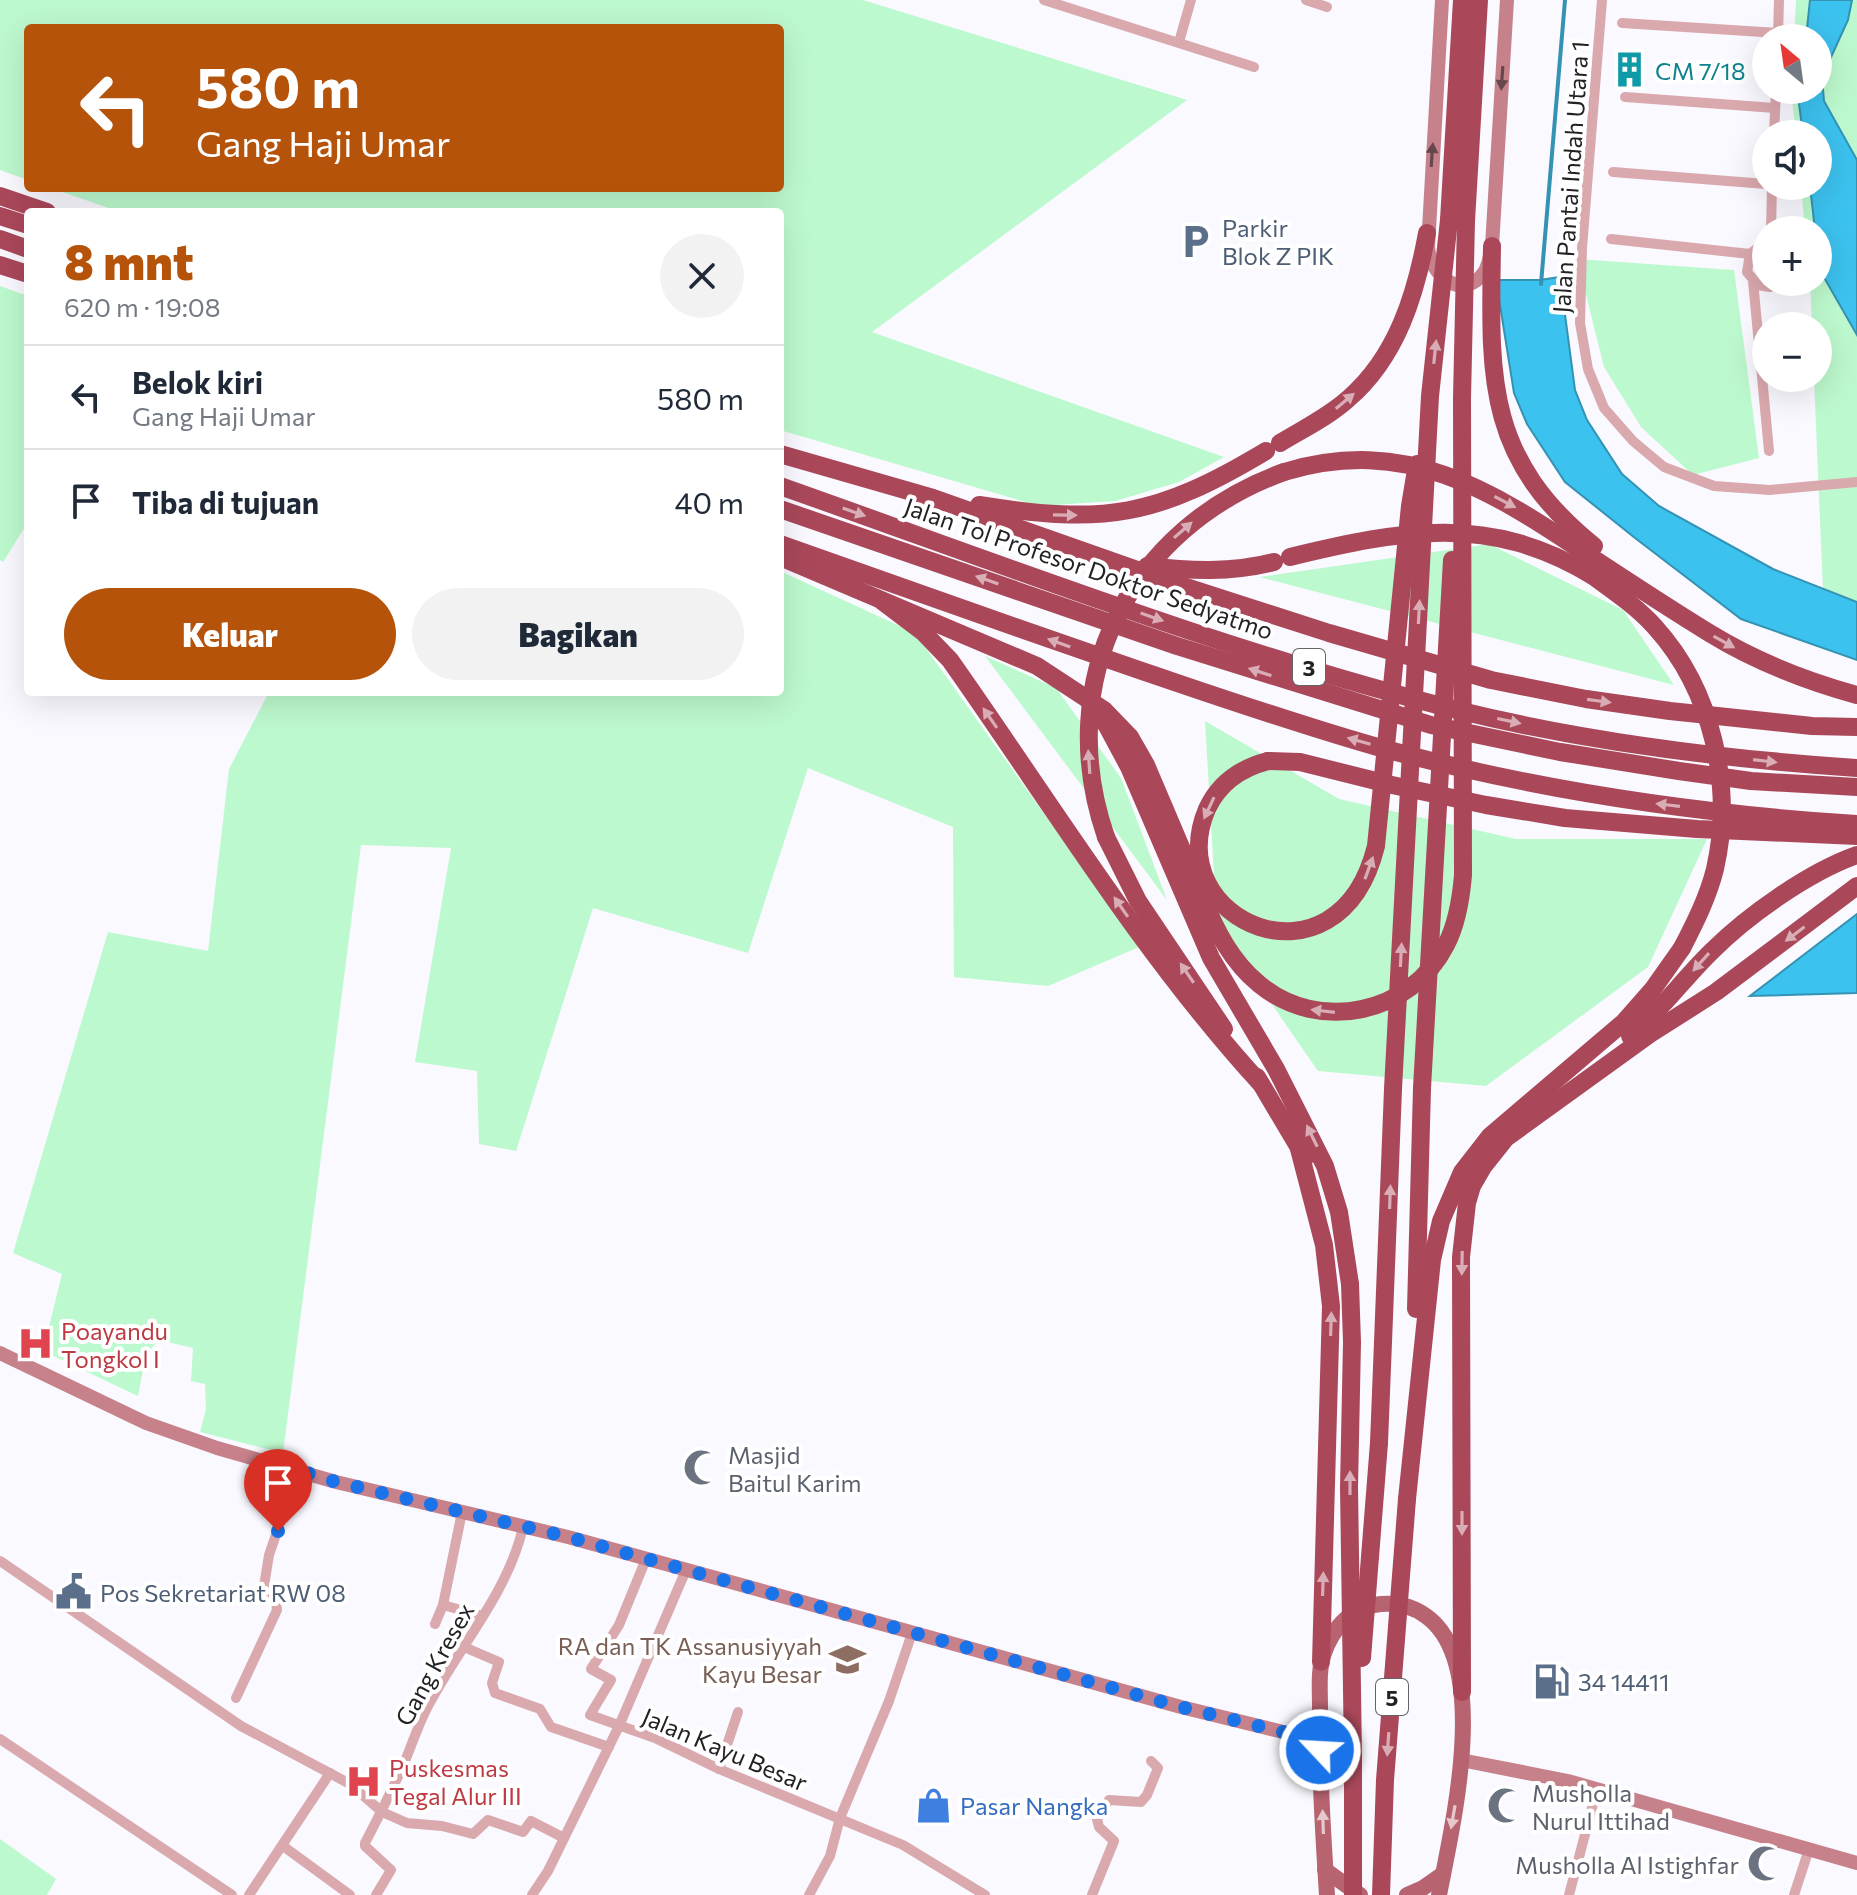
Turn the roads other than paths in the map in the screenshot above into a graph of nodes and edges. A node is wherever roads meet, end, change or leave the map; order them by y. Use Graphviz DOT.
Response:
graph roads {
  1 [pos="1044,0"];
  2 [pos="1191,0"];
  3 [pos="1306,0"];
  4 [pos="1442,0"];
  5 [pos="1462,0"];
  6 [pos="1479,0"];
  7 [pos="1507,0"];
  8 [pos="1602,0"];
  9 [pos="1779,0"];
  10 [pos="1327,7"];
  11 [pos="1622,23"];
  12 [pos="1778,24"];
  13 [pos="1752,33"];
  14 [pos="1179,42"];
  15 [pos="1254,67"];
  16 [pos="1625,97"];
  17 [pos="1775,104"];
  18 [pos="1775,108"];
  19 [pos="1775,120"];
  20 [pos="1613,172"];
  21 [pos="1752,183"];
  22 [pos="0,196"];
  23 [pos="35,208"];
  24 [pos="0,216"];
  25 [pos="1457,220"];
  26 [pos="24,224"];
  27 [pos="1427,233"];
  28 [pos="0,239"];
  29 [pos="1611,239"];
  30 [pos="1492,246"];
  31 [pos="24,248"];
  32 [pos="1750,254"];
  33 [pos="0,265"];
  34 [pos="24,273"];
  35 [pos="1752,279"];
  36 [pos="1754,296"];
  37 [pos="1430,396"];
  38 [pos="1462,398"];
  39 [pos="1769,451"];
  40 [pos="784,455"];
  41 [pos="1857,482"];
  42 [pos="784,487"];
  43 [pos="933,498"];
  44 [pos="784,510"];
  45 [pos="784,545"];
  46 [pos="784,559"];
  47 [pos="1120,564"];
  48 [pos="882,601"];
  49 [pos="1690,621"];
  50 [pos="1857,695"];
  51 [pos="1086,697"];
  52 [pos="1857,727"];
  53 [pos="1857,768"];
  54 [pos="1857,787"];
  55 [pos="1857,824"];
  56 [pos="1857,836"];
  57 [pos="1857,855"];
  58 [pos="1857,886"];
  59 [pos="1261,1084"];
  60 [pos="1490,1136"];
  61 [pos="1299,1149"];
  62 [pos="1347,1264"];
  63 [pos="0,1353"];
  64 [pos="1411,1443"];
  65 [pos="298,1470"];
  66 [pos="462,1512"];
  67 [pos="523,1527"];
  68 [pos="646,1559"];
  69 [pos="0,1561"];
  70 [pos="686,1570"];
  71 [pos="443,1605"];
  72 [pos="483,1616"];
  73 [pos="435,1624"];
  74 [pos="912,1633"];
  75 [pos="464,1647"];
  76 [pos="1321,1662"];
  77 [pos="1462,1692"];
  78 [pos="236,1698"];
  79 [pos="738,1712"];
  80 [pos="1320,1722"];
  81 [pos="619,1726"];
  82 [pos="1287,1733"];
  83 [pos="0,1739"];
  84 [pos="609,1747"];
  85 [pos="1320,1750"];
  86 [pos="1353,1757"];
  87 [pos="1461,1760"];
  88 [pos="1151,1761"];
  89 [pos="719,1769"];
  90 [pos="330,1773"];
  91 [pos="1597,1789"];
  92 [pos="382,1812"];
  93 [pos="840,1818"];
  94 [pos="564,1838"];
  95 [pos="283,1846"];
  96 [pos="1809,1849"];
  97 [pos="1857,1863"];
  98 [pos="1325,1870"];
  99 [pos="1443,1874"];
  100 [pos="977,1893"];
  101 [pos="232,1895"];
  102 [pos="249,1895"];
  103 [pos="350,1895"];
  104 [pos="376,1895"];
  105 [pos="532,1895"];
  106 [pos="809,1895"];
  107 [pos="1092,1895"];
  108 [pos="1327,1895"];
  109 [pos="1353,1895"];
  110 [pos="1360,1895"];
  111 [pos="1381,1895"];
  112 [pos="1407,1895"];
  113 [pos="1439,1895"];
  114 [pos="1569,1895"];
  115 [pos="1794,1895"];
  1 -- 14 [label="street"];
  2 -- 14 [label="street"];
  3 -- 10 [label="street"];
  27 -- 4 [label="main road, one-way"];
  5 -- 25 [label="highway"];
  6 -- 25 [label="highway"];
  7 -- 30 [label="main road, one-way"];
  8 -- 41 [label="street, Jalan Pantai Indah Utara 1"];
  9 -- 12 [label="street"];
  11 -- 13 [label="street"];
  14 -- 15 [label="street"];
  16 -- 18 [label="street"];
  17 -- 18 [label="street"];
  18 -- 19 [label="street"];
  20 -- 21 [label="street"];
  22 -- 23 [label="highway"];
  24 -- 26 [label="highway"];
  37 -- 25 [label="highway, one-way, bridge"];
  25 -- 38 [label="highway, bridge"];
  27 -- 30 [label="main road"];
  43 -- 27 [label="highway, one-way"];
  28 -- 31 [label="highway"];
  29 -- 32 [label="street"];
  30 -- 49 [label="highway"];
  32 -- 35 [label="street"];
  33 -- 34 [label="highway"];
  36 -- 39 [label="street"];
  56 -- 37 [label="highway, one-way, bridge"];
  86 -- 37 [label="highway, one-way, bridge"];
  38 -- 51 [label="highway, one-way, bridge"];
  38 -- 64 [label="highway, bridge"];
  40 -- 43 [label="highway, Jalan Tol Profesor Doktor Sedyatmo / 3"];
  42 -- 53 [label="highway, Jalan Tol Profesor Doktor Sedyatmo / 3, one-way"];
  43 -- 47 [label="highway, Jalan Tol Profesor Doktor Sedyatmo / 3"];
  54 -- 44 [label="highway, Jalan Tol Profesor Doktor Sedyatmo / 3, one-way"];
  55 -- 45 [label="highway, 3, one-way"];
  46 -- 48 [label="highway"];
  47 -- 52 [label="highway, Jalan Tol Profesor Doktor Sedyatmo / 3, one-way"];
  47 -- 60 [label="highway, bridge"];
  48 -- 51 [label="highway"];
  59 -- 48 [label="highway, one-way"];
  49 -- 50 [label="highway, one-way"];
  59 -- 49 [label="highway, one-way, bridge"];
  62 -- 51 [label="highway, one-way"];
  57 -- 60 [label="highway, one-way"];
  58 -- 77 [label="highway, one-way"];
  59 -- 61 [label="highway"];
  60 -- 64 [label="highway"];
  61 -- 62 [label="highway"];
  76 -- 61 [label="highway, one-way"];
  86 -- 62 [label="highway, one-way, bridge"];
  63 -- 65 [label="main road"];
  64 -- 111 [label="highway, 5, one-way, bridge"];
  65 -- 66 [label="main road"];
  65 -- 78 [label="street"];
  66 -- 67 [label="main road"];
  66 -- 71 [label="street"];
  67 -- 68 [label="main road"];
  67 -- 72 [label="street, Gang Kresex"];
  68 -- 70 [label="main road"];
  68 -- 81 [label="street"];
  69 -- 90 [label="street"];
  70 -- 74 [label="main road"];
  70 -- 81 [label="street"];
  71 -- 72 [label="street"];
  71 -- 73 [label="street"];
  72 -- 75 [label="street, Gang Kresex"];
  74 -- 82 [label="main road"];
  74 -- 93 [label="street"];
  75 -- 84 [label="street"];
  75 -- 92 [label="street, Gang Kresex"];
  76 -- 77 [label="main road"];
  76 -- 80 [label="main road"];
  77 -- 87 [label="main road"];
  79 -- 89 [label="street"];
  80 -- 82 [label="main road"];
  80 -- 85 [label="main road"];
  81 -- 84 [label="street, Jalan Kayu Besar"];
  81 -- 89 [label="street, Jalan Kayu Besar"];
  82 -- 85 [label="main road"];
  83 -- 101 [label="street"];
  84 -- 94 [label="street, Jalan Kayu Besar"];
  98 -- 85 [label="main road, one-way"];
  86 -- 109 [label="highway, bridge"];
  87 -- 91 [label="main road"];
  87 -- 99 [label="main road, one-way"];
  88 -- 107 [label="street"];
  89 -- 93 [label="street, Jalan Kayu Besar"];
  90 -- 92 [label="street"];
  90 -- 95 [label="street"];
  91 -- 96 [label="main road"];
  91 -- 114 [label="street"];
  92 -- 94 [label="street"];
  92 -- 104 [label="street, Gang Kresex"];
  93 -- 100 [label="street, Jalan Kayu Besar"];
  93 -- 106 [label="street"];
  94 -- 105 [label="street, Jalan Kayu Besar"];
  95 -- 102 [label="street"];
  95 -- 103 [label="street"];
  96 -- 97 [label="main road"];
  96 -- 115 [label="street"];
  98 -- 108 [label="main road"];
  98 -- 110 [label="main road"];
  99 -- 112 [label="main road"];
  99 -- 113 [label="main road"];
}
